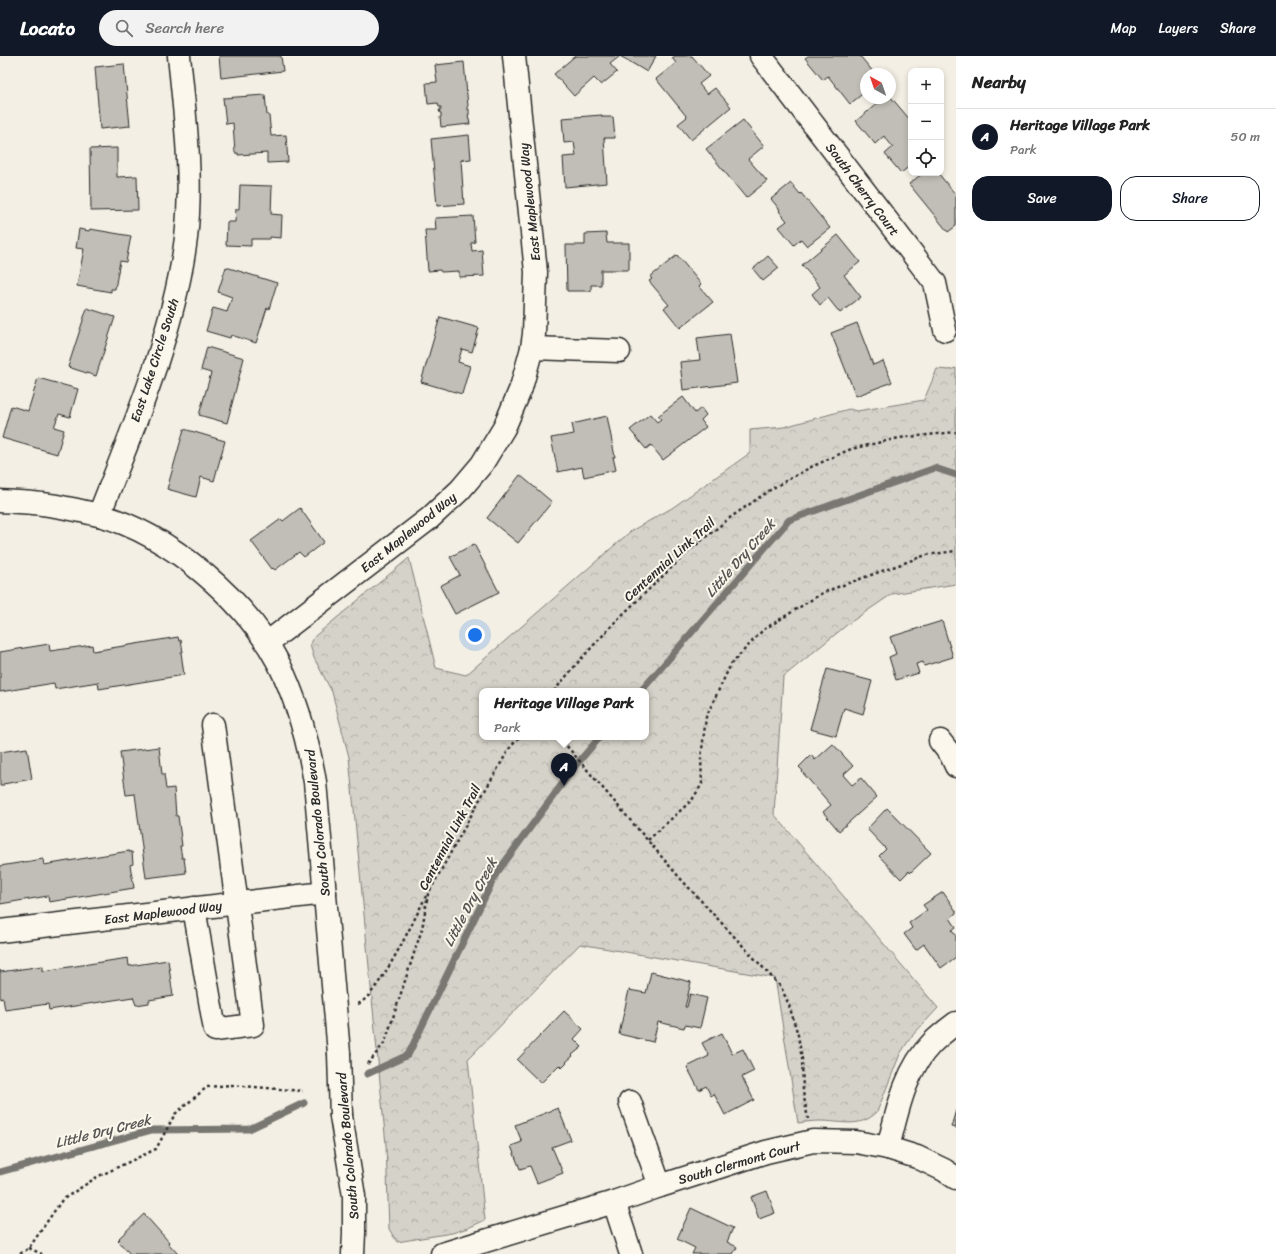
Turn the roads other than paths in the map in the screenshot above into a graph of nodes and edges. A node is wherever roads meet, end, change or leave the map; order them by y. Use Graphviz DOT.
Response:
graph roads {
  1 [pos="179,56"];
  2 [pos="514,56"];
  3 [pos="761,56"];
  4 [pos="945,330"];
  5 [pos="532,348"];
  6 [pos="619,351"];
  7 [pos="0,501"];
  8 [pos="99,515"];
  9 [pos="267,643"];
  10 [pos="213,725"];
  11 [pos="940,741"];
  12 [pos="956,766"];
  13 [pos="325,893"];
  14 [pos="237,904"];
  15 [pos="194,908"];
  16 [pos="0,931"];
  17 [pos="956,1023"];
  18 [pos="630,1102"];
  19 [pos="888,1148"];
  20 [pos="956,1178"];
  21 [pos="660,1186"];
  22 [pos="614,1202"];
  23 [pos="353,1254"];
  24 [pos="442,1254"];
  25 [pos="630,1254"];
  1 -- 8 [label="street, East Lake Circle South"];
  2 -- 5 [label="street, East Maplewood Way"];
  3 -- 4 [label="street, South Cherry Court"];
  5 -- 6 [label="street"];
  5 -- 9 [label="street, East Maplewood Way"];
  7 -- 8 [label="street, South Colorado Boulevard"];
  8 -- 9 [label="street, South Colorado Boulevard"];
  9 -- 13 [label="street, South Colorado Boulevard"];
  10 -- 14 [label="street"];
  11 -- 12 [label="street"];
  13 -- 14 [label="street, East Maplewood Way"];
  13 -- 23 [label="street, South Colorado Boulevard, bridge"];
  14 -- 15 [label="street, East Maplewood Way"];
  14 -- 15 [label="street"];
  15 -- 16 [label="street, East Maplewood Way"];
  17 -- 19 [label="street"];
  18 -- 21 [label="street"];
  19 -- 20 [label="street, South Clermont Court"];
  19 -- 21 [label="street, South Clermont Court"];
  21 -- 22 [label="street, South Clermont Court"];
  22 -- 24 [label="street, South Clermont Court"];
  22 -- 25 [label="street"];
}
